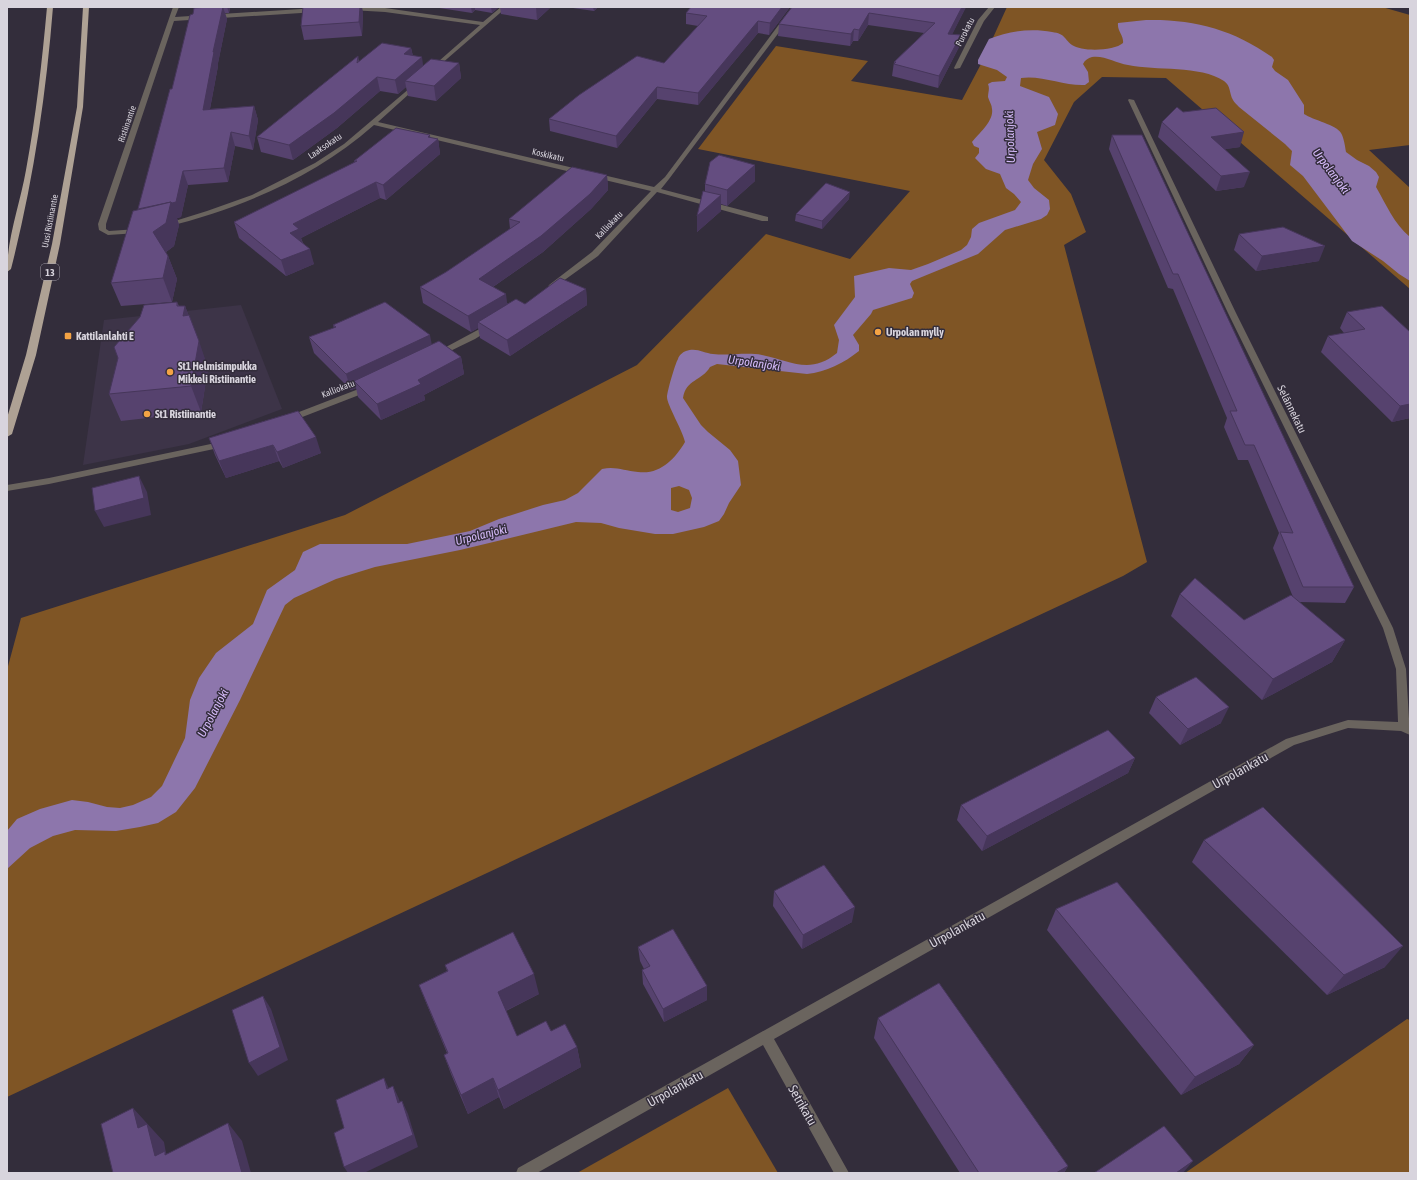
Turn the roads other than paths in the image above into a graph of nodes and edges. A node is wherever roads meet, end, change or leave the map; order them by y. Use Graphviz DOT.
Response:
graph roads {
  1 [pos="50,7"];
  2 [pos="86,7"];
  3 [pos="176,7"];
  4 [pos="504,7"];
  5 [pos="795,7"];
  6 [pos="992,7"];
  7 [pos="347,8"];
  8 [pos="324,10"];
  9 [pos="172,19"];
  10 [pos="485,24"];
  11 [pos="957,68"];
  12 [pos="426,76"];
  13 [pos="420,81"];
  14 [pos="1131,100"];
  15 [pos="372,123"];
  16 [pos="657,190"];
  17 [pos="765,220"];
  18 [pos="160,227"];
  19 [pos="147,229"];
  20 [pos="7,269"];
  21 [pos="548,291"];
  22 [pos="497,322"];
  23 [pos="429,358"];
  24 [pos="380,382"];
  25 [pos="278,423"];
  26 [pos="7,434"];
  27 [pos="234,440"];
  28 [pos="7,488"];
  29 [pos="1407,729"];
  30 [pos="766,1038"];
  31 [pos="523,1173"];
  32 [pos="842,1173"];
  1 -- 20 [label="highway"];
  2 -- 26 [label="highway, Uusi Ristiinantie / 13"];
  3 -- 9 [label="street, Ristiinantie"];
  4 -- 10 [label="street"];
  5 -- 16 [label="street, Kalliokatu"];
  6 -- 11 [label="street, Purokatu"];
  7 -- 10 [label="street"];
  8 -- 9 [label="street"];
  9 -- 19 [label="street, Ristiinantie"];
  10 -- 12 [label="street"];
  13 -- 15 [label="street, Laaksokatu"];
  14 -- 29 [label="street, Selännekatu"];
  15 -- 16 [label="street, Koskikatu"];
  15 -- 18 [label="street, Laaksokatu"];
  16 -- 17 [label="street, Koskikatu"];
  16 -- 21 [label="street, Kalliokatu"];
  22 -- 23 [label="street"];
  24 -- 25 [label="street, Kalliokatu"];
  27 -- 28 [label="street"];
  29 -- 30 [label="street, Urpolankatu"];
  30 -- 31 [label="street, Urpolankatu"];
  30 -- 32 [label="street, Setrikatu"];
}
